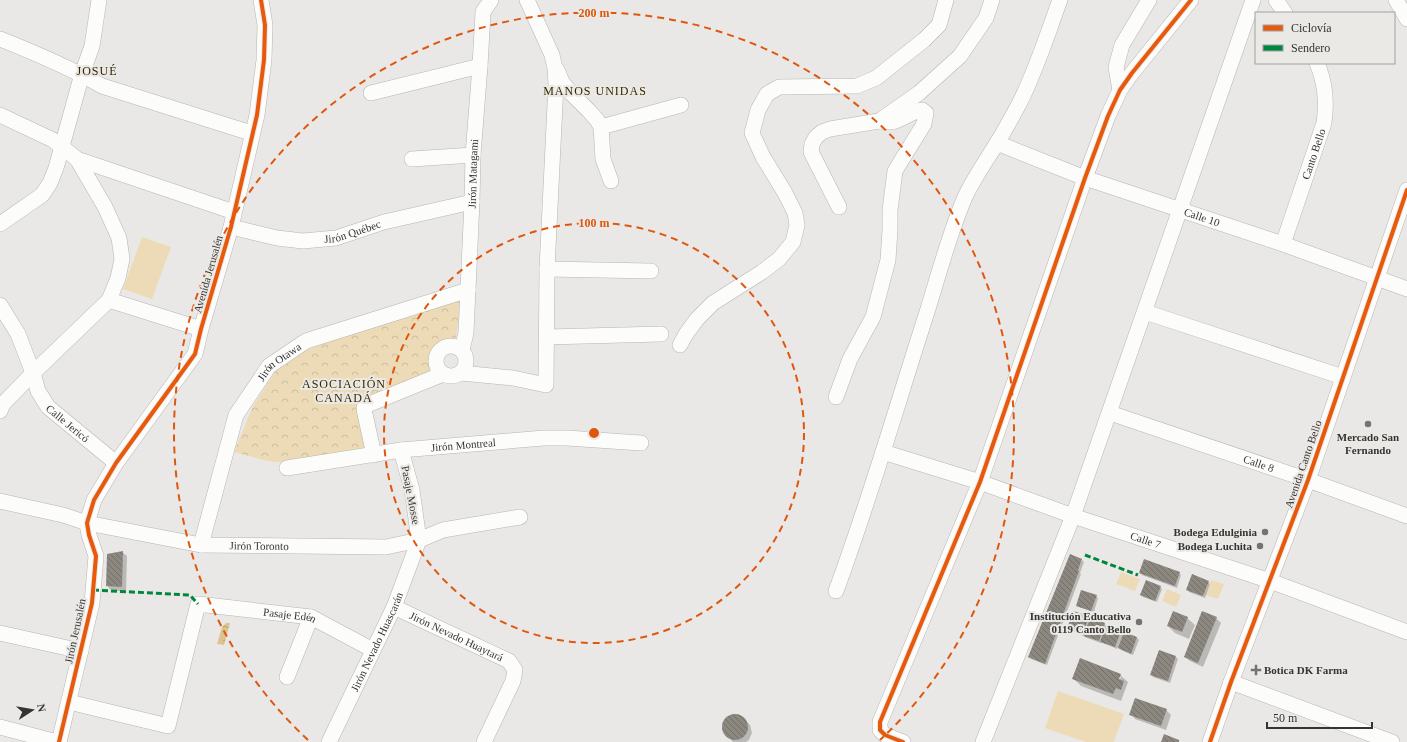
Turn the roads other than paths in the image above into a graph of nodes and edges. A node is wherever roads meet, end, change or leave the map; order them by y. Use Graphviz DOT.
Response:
graph roads {
  1 [pos="99,0"];
  2 [pos="261,0"];
  3 [pos="491,0"];
  4 [pos="526,0"];
  5 [pos="946,0"];
  6 [pos="992,0"];
  7 [pos="1060,0"];
  8 [pos="1149,0"];
  9 [pos="1190,0"];
  10 [pos="1253,0"];
  11 [pos="1276,0"];
  12 [pos="1396,0"];
  13 [pos="1284,12"];
  14 [pos="1407,19"];
  15 [pos="0,39"];
  16 [pos="1317,64"];
  17 [pos="480,66"];
  18 [pos="555,68"];
  19 [pos="82,74"];
  20 [pos="1120,90"];
  21 [pos="371,94"];
  22 [pos="681,104"];
  23 [pos="0,115"];
  24 [pos="879,121"];
  25 [pos="601,127"];
  26 [pos="251,134"];
  27 [pos="997,143"];
  28 [pos="62,147"];
  29 [pos="473,155"];
  30 [pos="77,159"];
  31 [pos="412,159"];
  32 [pos="1084,178"];
  33 [pos="611,181"];
  34 [pos="1407,190"];
  35 [pos="472,202"];
  36 [pos="839,207"];
  37 [pos="1179,210"];
  38 [pos="232,220"];
  39 [pos="0,224"];
  40 [pos="1283,244"];
  41 [pos="547,269"];
  42 [pos="651,271"];
  43 [pos="1376,278"];
  44 [pos="1407,289"];
  45 [pos="468,290"];
  46 [pos="109,300"];
  47 [pos="0,305"];
  48 [pos="1145,312"];
  49 [pos="201,329"];
  50 [pos="661,334"];
  51 [pos="547,337"];
  52 [pos="680,345"];
  53 [pos="462,350"];
  54 [pos="34,373"];
  55 [pos="461,373"];
  56 [pos="443,374"];
  57 [pos="1343,377"];
  58 [pos="836,397"];
  59 [pos="0,411"];
  60 [pos="1110,413"];
  61 [pos="641,443"];
  62 [pos="401,450"];
  63 [pos="883,452"];
  64 [pos="374,455"];
  65 [pos="116,463"];
  66 [pos="287,468"];
  67 [pos="1308,480"];
  68 [pos="980,482"];
  69 [pos="0,501"];
  70 [pos="1073,516"];
  71 [pos="1407,516"];
  72 [pos="520,517"];
  73 [pos="87,523"];
  74 [pos="419,540"];
  75 [pos="201,545"];
  76 [pos="1270,581"];
  77 [pos="836,591"];
  78 [pos="394,607"];
  79 [pos="311,617"];
  80 [pos="1407,632"];
  81 [pos="0,633"];
  82 [pos="373,650"];
  83 [pos="80,651"];
  84 [pos="287,677"];
  85 [pos="1231,682"];
  86 [pos="69,702"];
  87 [pos="0,727"];
  88 [pos="58,742"];
  89 [pos="329,742"];
  90 [pos="484,742"];
  91 [pos="903,742"];
  92 [pos="983,742"];
  93 [pos="1210,742"];
  94 [pos="1392,742"];
  1 -- 19 [label="street"];
  2 -- 26 [label="street, Avenida Jerusalén"];
  3 -- 17 [label="street, Jirón Matagami"];
  4 -- 18 [label="street"];
  5 -- 52 [label="street"];
  6 -- 24 [label="street"];
  7 -- 27 [label="street"];
  8 -- 20 [label="street"];
  9 -- 20 [label="street"];
  10 -- 37 [label="street"];
  11 -- 13 [label="street"];
  12 -- 14 [label="street"];
  15 -- 19 [label="street"];
  16 -- 40 [label="street, Canto Bello"];
  17 -- 21 [label="street"];
  17 -- 29 [label="street, Jirón Matagami"];
  18 -- 25 [label="street"];
  18 -- 41 [label="street"];
  19 -- 26 [label="street"];
  19 -- 28 [label="street"];
  20 -- 32 [label="street"];
  22 -- 25 [label="street"];
  23 -- 28 [label="street"];
  24 -- 36 [label="street"];
  24 -- 58 [label="street"];
  25 -- 33 [label="street"];
  26 -- 38 [label="street, Avenida Jerusalén"];
  27 -- 32 [label="street, Calle 10"];
  27 -- 63 [label="street"];
  28 -- 30 [label="street"];
  28 -- 39 [label="street"];
  29 -- 31 [label="street"];
  29 -- 35 [label="street, Jirón Matagami"];
  30 -- 38 [label="street, Jirón Québec"];
  30 -- 46 [label="street"];
  32 -- 37 [label="street, Calle 10"];
  32 -- 68 [label="street"];
  34 -- 43 [label="street, Avenida Canto Bello"];
  35 -- 38 [label="street, Jirón Québec"];
  35 -- 45 [label="street, Jirón Matagami"];
  37 -- 40 [label="street, Calle 10"];
  37 -- 48 [label="street"];
  38 -- 49 [label="street, Avenida Jerusalén"];
  40 -- 43 [label="street, Calle 10"];
  41 -- 42 [label="street"];
  41 -- 51 [label="street"];
  43 -- 44 [label="street, Calle 10"];
  43 -- 57 [label="street, Avenida Canto Bello"];
  45 -- 53 [label="street, Jirón Matagami"];
  45 -- 75 [label="street, Jirón Otawa"];
  46 -- 49 [label="street"];
  46 -- 54 [label="street"];
  47 -- 54 [label="street, Calle Jericó"];
  48 -- 57 [label="street"];
  48 -- 60 [label="street"];
  49 -- 65 [label="street, Avenida Jerusalén"];
  50 -- 51 [label="street"];
  51 -- 55 [label="street"];
  53 -- 55 [label="street"];
  53 -- 56 [label="street"];
  54 -- 59 [label="street"];
  54 -- 65 [label="street, Calle Jericó"];
  55 -- 56 [label="street"];
  56 -- 64 [label="street"];
  57 -- 67 [label="street, Avenida Canto Bello"];
  60 -- 67 [label="street, Calle 8"];
  60 -- 70 [label="street"];
  61 -- 62 [label="street, Jirón Montreal"];
  62 -- 64 [label="street, Jirón Montreal"];
  62 -- 74 [label="street, Pasaje Mosse"];
  63 -- 68 [label="street, Calle 7"];
  63 -- 77 [label="street"];
  64 -- 66 [label="street, Jirón Montreal"];
  65 -- 73 [label="street, Avenida Jerusalén"];
  67 -- 71 [label="street, Calle 8"];
  67 -- 76 [label="street, Avenida Canto Bello"];
  68 -- 70 [label="street, Calle 7"];
  68 -- 91 [label="street"];
  69 -- 73 [label="street, Jirón Toronto"];
  70 -- 76 [label="street, Calle 7"];
  70 -- 92 [label="street"];
  72 -- 74 [label="street, Jirón Toronto"];
  73 -- 75 [label="street, Jirón Toronto"];
  73 -- 83 [label="street, Jirón Jerusalén"];
  74 -- 75 [label="street, Jirón Toronto"];
  74 -- 78 [label="street, Jirón Nevado Huascarán"];
  76 -- 80 [label="street, Calle 7"];
  76 -- 85 [label="street, Avenida Canto Bello"];
  78 -- 82 [label="street, Jirón Nevado Huascarán"];
  78 -- 90 [label="street, Jirón Nevado Huaytará"];
  79 -- 82 [label="street, Pasaje Edén"];
  79 -- 84 [label="street"];
  79 -- 86 [label="street, Pasaje Edén"];
  81 -- 83 [label="street"];
  82 -- 89 [label="street, Jirón Nevado Huascarán"];
  83 -- 86 [label="street, Jirón Jerusalén"];
  85 -- 93 [label="street, Avenida Canto Bello"];
  85 -- 94 [label="street"];
  86 -- 88 [label="street, Jirón Jerusalén"];
  87 -- 88 [label="street"];
}
